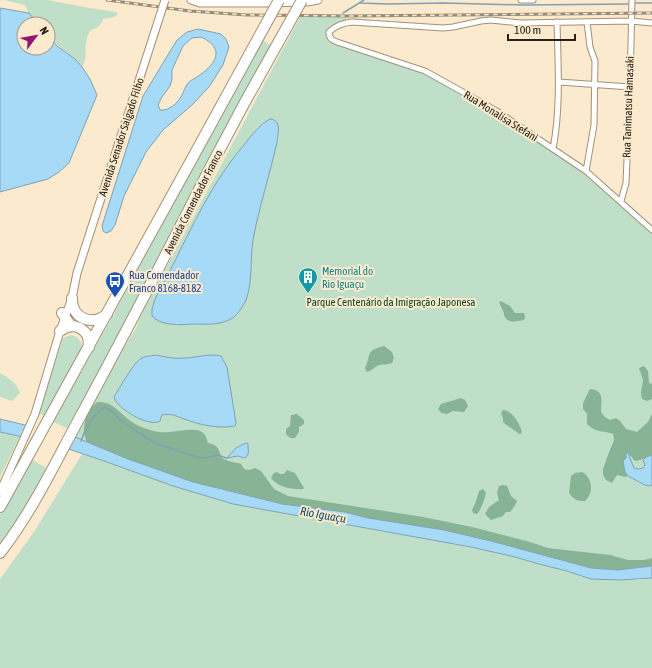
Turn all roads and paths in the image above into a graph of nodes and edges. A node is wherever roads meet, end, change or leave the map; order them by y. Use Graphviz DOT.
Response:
graph roads {
  1 [pos="165,0"];
  2 [pos="191,0"];
  3 [pos="302,0"];
  4 [pos="318,0"];
  5 [pos="521,0"];
  6 [pos="529,0"];
  7 [pos="533,0"];
  8 [pos="632,0"];
  9 [pos="269,1"];
  10 [pos="631,21"];
  11 [pos="557,22"];
  12 [pos="587,22"];
  13 [pos="652,23"];
  14 [pos="559,82"];
  15 [pos="595,86"];
  16 [pos="630,87"];
  17 [pos="553,149"];
  18 [pos="586,171"];
  19 [pos="621,201"];
  20 [pos="652,229"];
  21 [pos="77,273"];
  22 [pos="72,298"];
  23 [pos="109,310"];
  24 [pos="66,319"];
  25 [pos="60,331"];
  26 [pos="89,347"];
  27 [pos="54,352"];
  28 [pos="24,453"];
  29 [pos="0,492"];
  30 [pos="0,507"];
  31 [pos="0,553"];
  1 -- 21 [label="main road, Avenida Senador Salgado Filho, bridge"];
  2 -- 9 [label="main road"];
  3 -- 31 [label="highway, Avenida Comendador Franco, bridge"];
  4 -- 9 [label="main road"];
  5 -- 6 [label="street"];
  6 -- 7 [label="street"];
  8 -- 10 [label="street, Rua Tanimatsu Hamasaki"];
  9 -- 23 [label="highway, Avenida Comendador Franco, bridge"];
  10 -- 12 [label="street"];
  10 -- 13 [label="street"];
  10 -- 16 [label="street, Rua Tanimatsu Hamasaki"];
  11 -- 12 [label="street"];
  11 -- 14 [label="street"];
  11 -- 17 [label="street, Rua Monalisa Stefani"];
  12 -- 15 [label="street"];
  14 -- 15 [label="street"];
  14 -- 17 [label="street"];
  15 -- 16 [label="street"];
  15 -- 18 [label="street"];
  16 -- 19 [label="street, Rua Tanimatsu Hamasaki"];
  17 -- 18 [label="street, Rua Monalisa Stefani"];
  18 -- 19 [label="street, Rua Monalisa Stefani"];
  19 -- 20 [label="street, Rua Monalisa Stefani"];
  21 -- 22 [label="main road, Avenida Senador Salgado Filho"];
  21 -- 24 [label="main road, Avenida Senador Salgado Filho"];
  22 -- 23 [label="highway"];
  22 -- 24 [label="main road, Avenida Senador Salgado Filho"];
  23 -- 26 [label="highway, Avenida Comendador Franco"];
  24 -- 25 [label="highway"];
  24 -- 26 [label="highway"];
  24 -- 27 [label="main road, Avenida Senador Salgado Filho"];
  25 -- 27 [label="main road, Avenida Senador Salgado Filho"];
  26 -- 28 [label="highway, Avenida Comendador Franco"];
  27 -- 28 [label="main road, Avenida Senador Salgado Filho"];
  28 -- 29 [label="main road, Avenida Senador Salgado Filho"];
  28 -- 30 [label="highway, Avenida Comendador Franco"];
}
